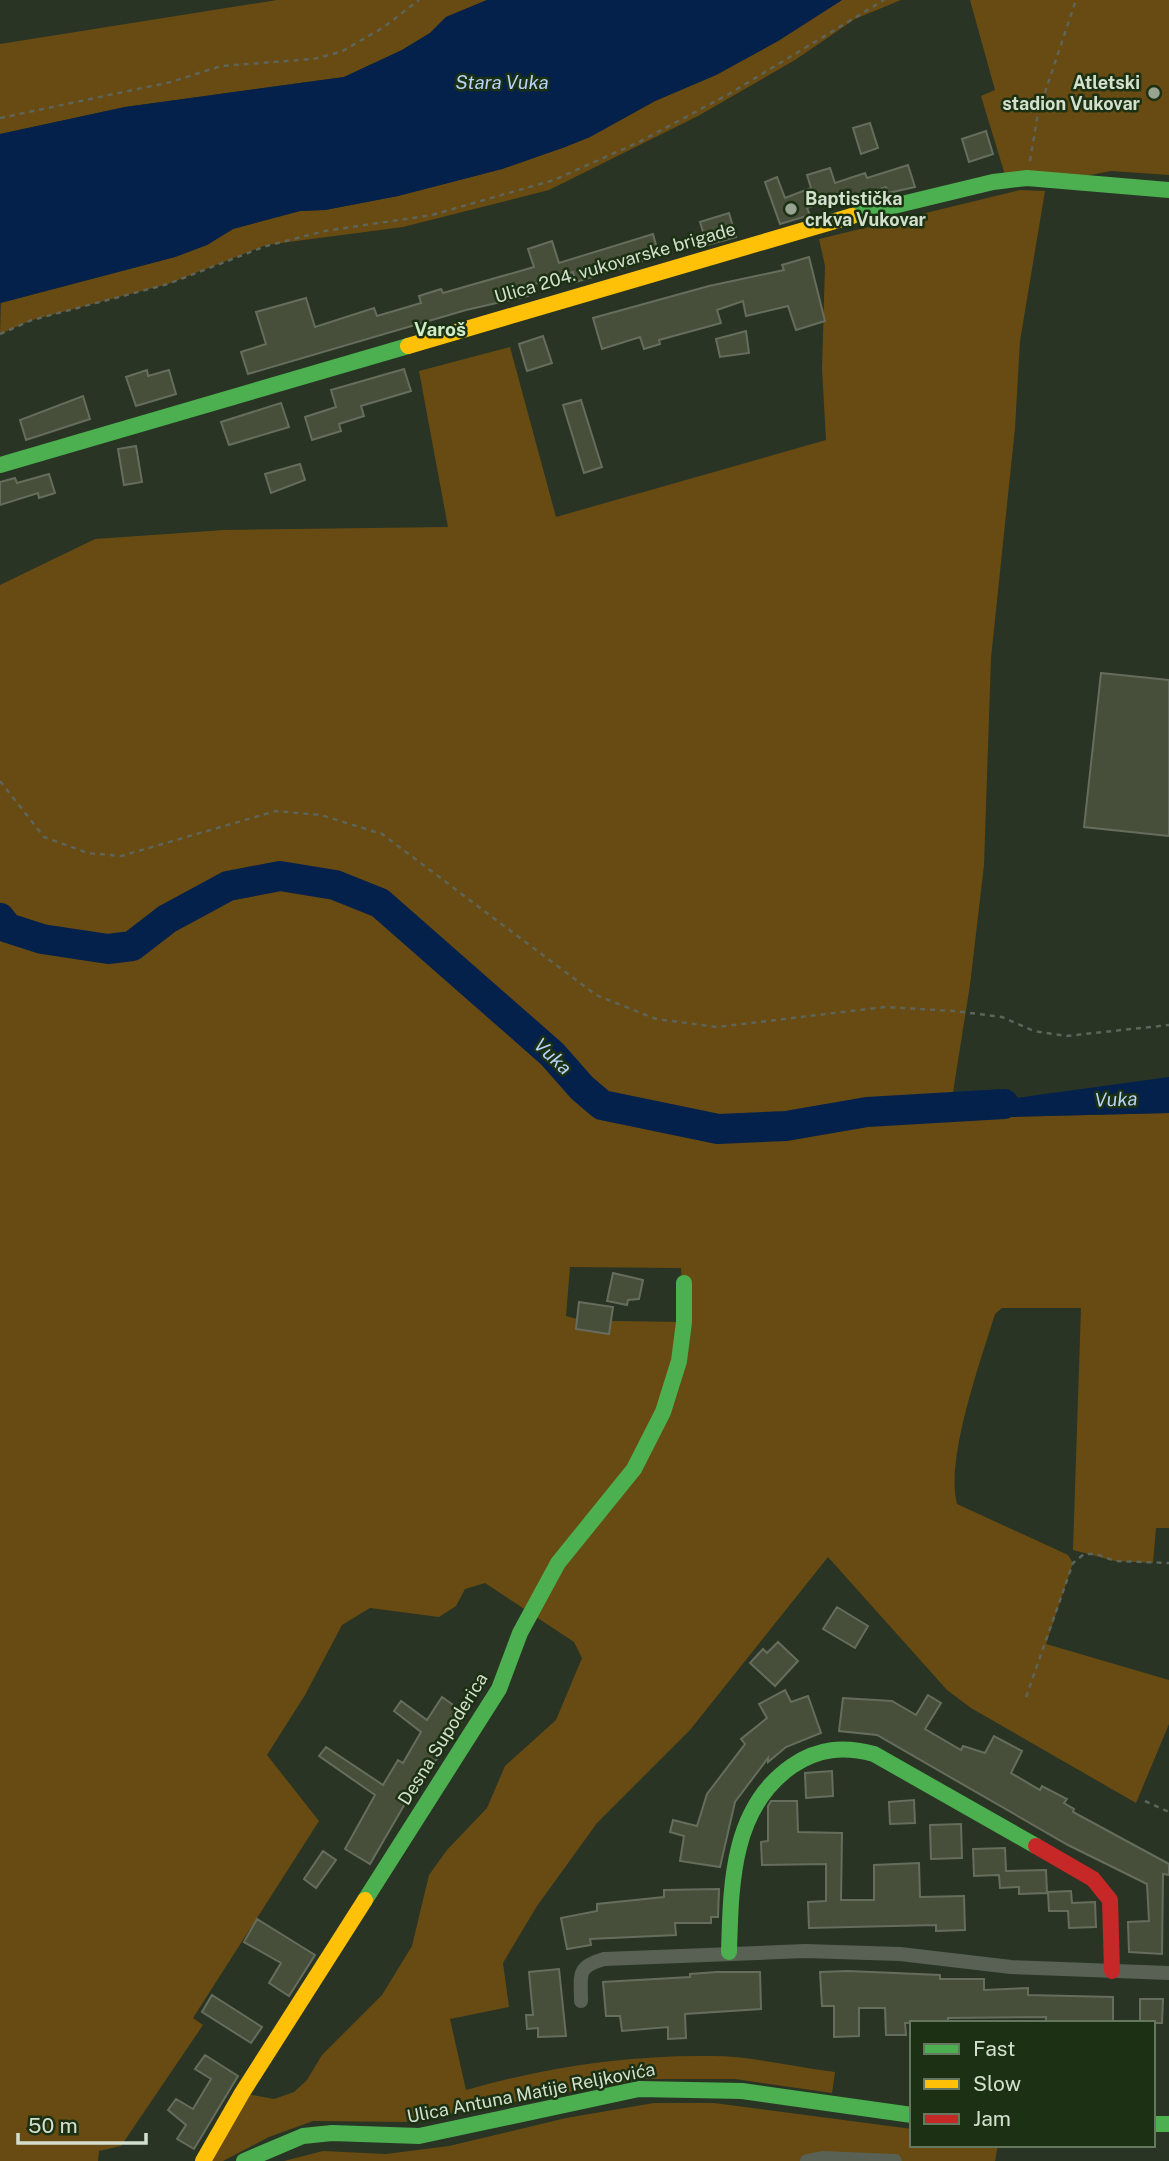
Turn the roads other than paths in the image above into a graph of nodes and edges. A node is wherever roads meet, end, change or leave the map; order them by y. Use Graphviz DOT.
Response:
graph roads {
  1 [pos="1169,190"];
  2 [pos="0,465"];
  3 [pos="684,1283"];
  4 [pos="729,1952"];
  5 [pos="1112,1971"];
  6 [pos="1169,1973"];
  7 [pos="581,2000"];
  8 [pos="910,2115"];
  9 [pos="202,2161"];
  10 [pos="244,2161"];
  11 [pos="807,2161"];
  12 [pos="895,2161"];
  1 -- 2 [label="street, Ulica 204. vukovarske brigade"];
  3 -- 9 [label="street, Desna Supoderica"];
  4 -- 5 [label="street"];
  4 -- 5 [label="street"];
  4 -- 7 [label="street"];
  5 -- 6 [label="street"];
  8 -- 10 [label="street, Ulica Antuna Matije Reljkovića"];
  11 -- 12 [label="street"];
}
